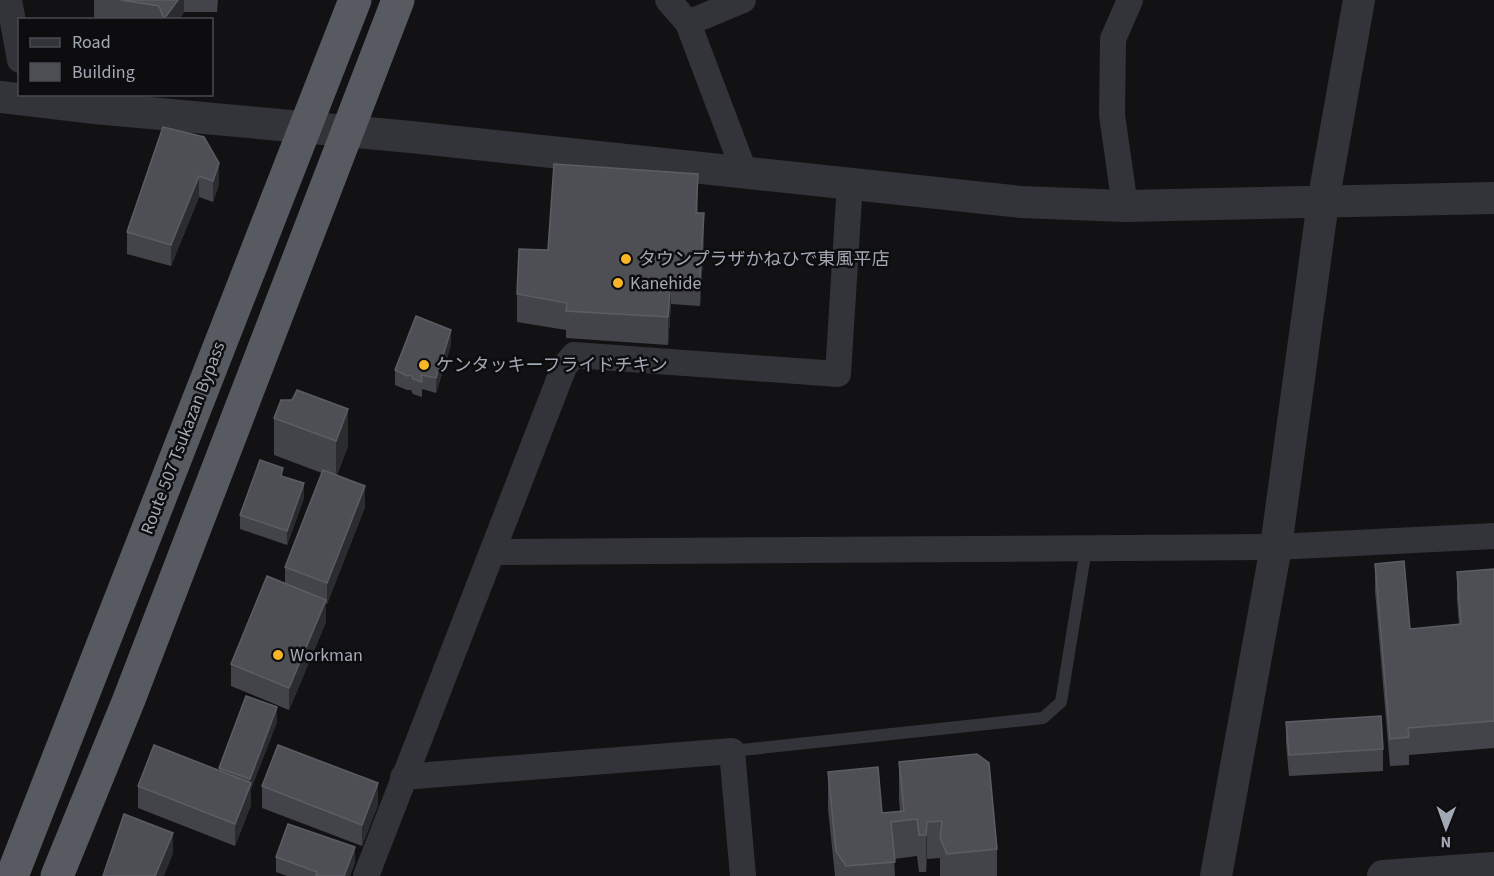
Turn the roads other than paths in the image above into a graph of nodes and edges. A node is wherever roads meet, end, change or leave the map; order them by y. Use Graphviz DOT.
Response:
graph roads {
  1 [pos="9,0"];
  2 [pos="355,0"];
  3 [pos="398,0"];
  4 [pos="668,0"];
  5 [pos="743,0"];
  6 [pos="1130,0"];
  7 [pos="1359,0"];
  8 [pos="688,23"];
  9 [pos="18,49"];
  10 [pos="17,97"];
  11 [pos="304,127"];
  12 [pos="347,131"];
  13 [pos="744,171"];
  14 [pos="850,183"];
  15 [pos="1494,198"];
  16 [pos="1323,202"];
  17 [pos="1125,206"];
  18 [pos="1494,536"];
  19 [pos="1276,548"];
  20 [pos="1086,549"];
  21 [pos="494,552"];
  22 [pos="732,751"];
  23 [pos="403,777"];
  24 [pos="1494,868"];
  25 [pos="12,876"];
  26 [pos="57,876"];
  27 [pos="366,876"];
  28 [pos="743,876"];
  29 [pos="1216,876"];
  30 [pos="1383,876"];
  1 -- 9 [label="street"];
  2 -- 11 [label="highway, Route 507 Tsukazan Bypass"];
  3 -- 12 [label="highway"];
  4 -- 8 [label="street"];
  5 -- 8 [label="street"];
  6 -- 17 [label="street"];
  7 -- 16 [label="street"];
  8 -- 13 [label="street"];
  10 -- 11 [label="street"];
  11 -- 12 [label="street"];
  11 -- 25 [label="highway, Route 507 Tsukazan Bypass"];
  12 -- 13 [label="street"];
  12 -- 26 [label="highway"];
  13 -- 14 [label="street"];
  14 -- 17 [label="street"];
  14 -- 21 [label="street"];
  15 -- 16 [label="street"];
  16 -- 17 [label="street"];
  16 -- 19 [label="street"];
  18 -- 19 [label="street"];
  19 -- 20 [label="street"];
  19 -- 29 [label="street"];
  20 -- 21 [label="street"];
  20 -- 22 [label="lane"];
  21 -- 23 [label="street"];
  22 -- 23 [label="street"];
  22 -- 28 [label="street"];
  23 -- 27 [label="street"];
  24 -- 30 [label="street"];
}
